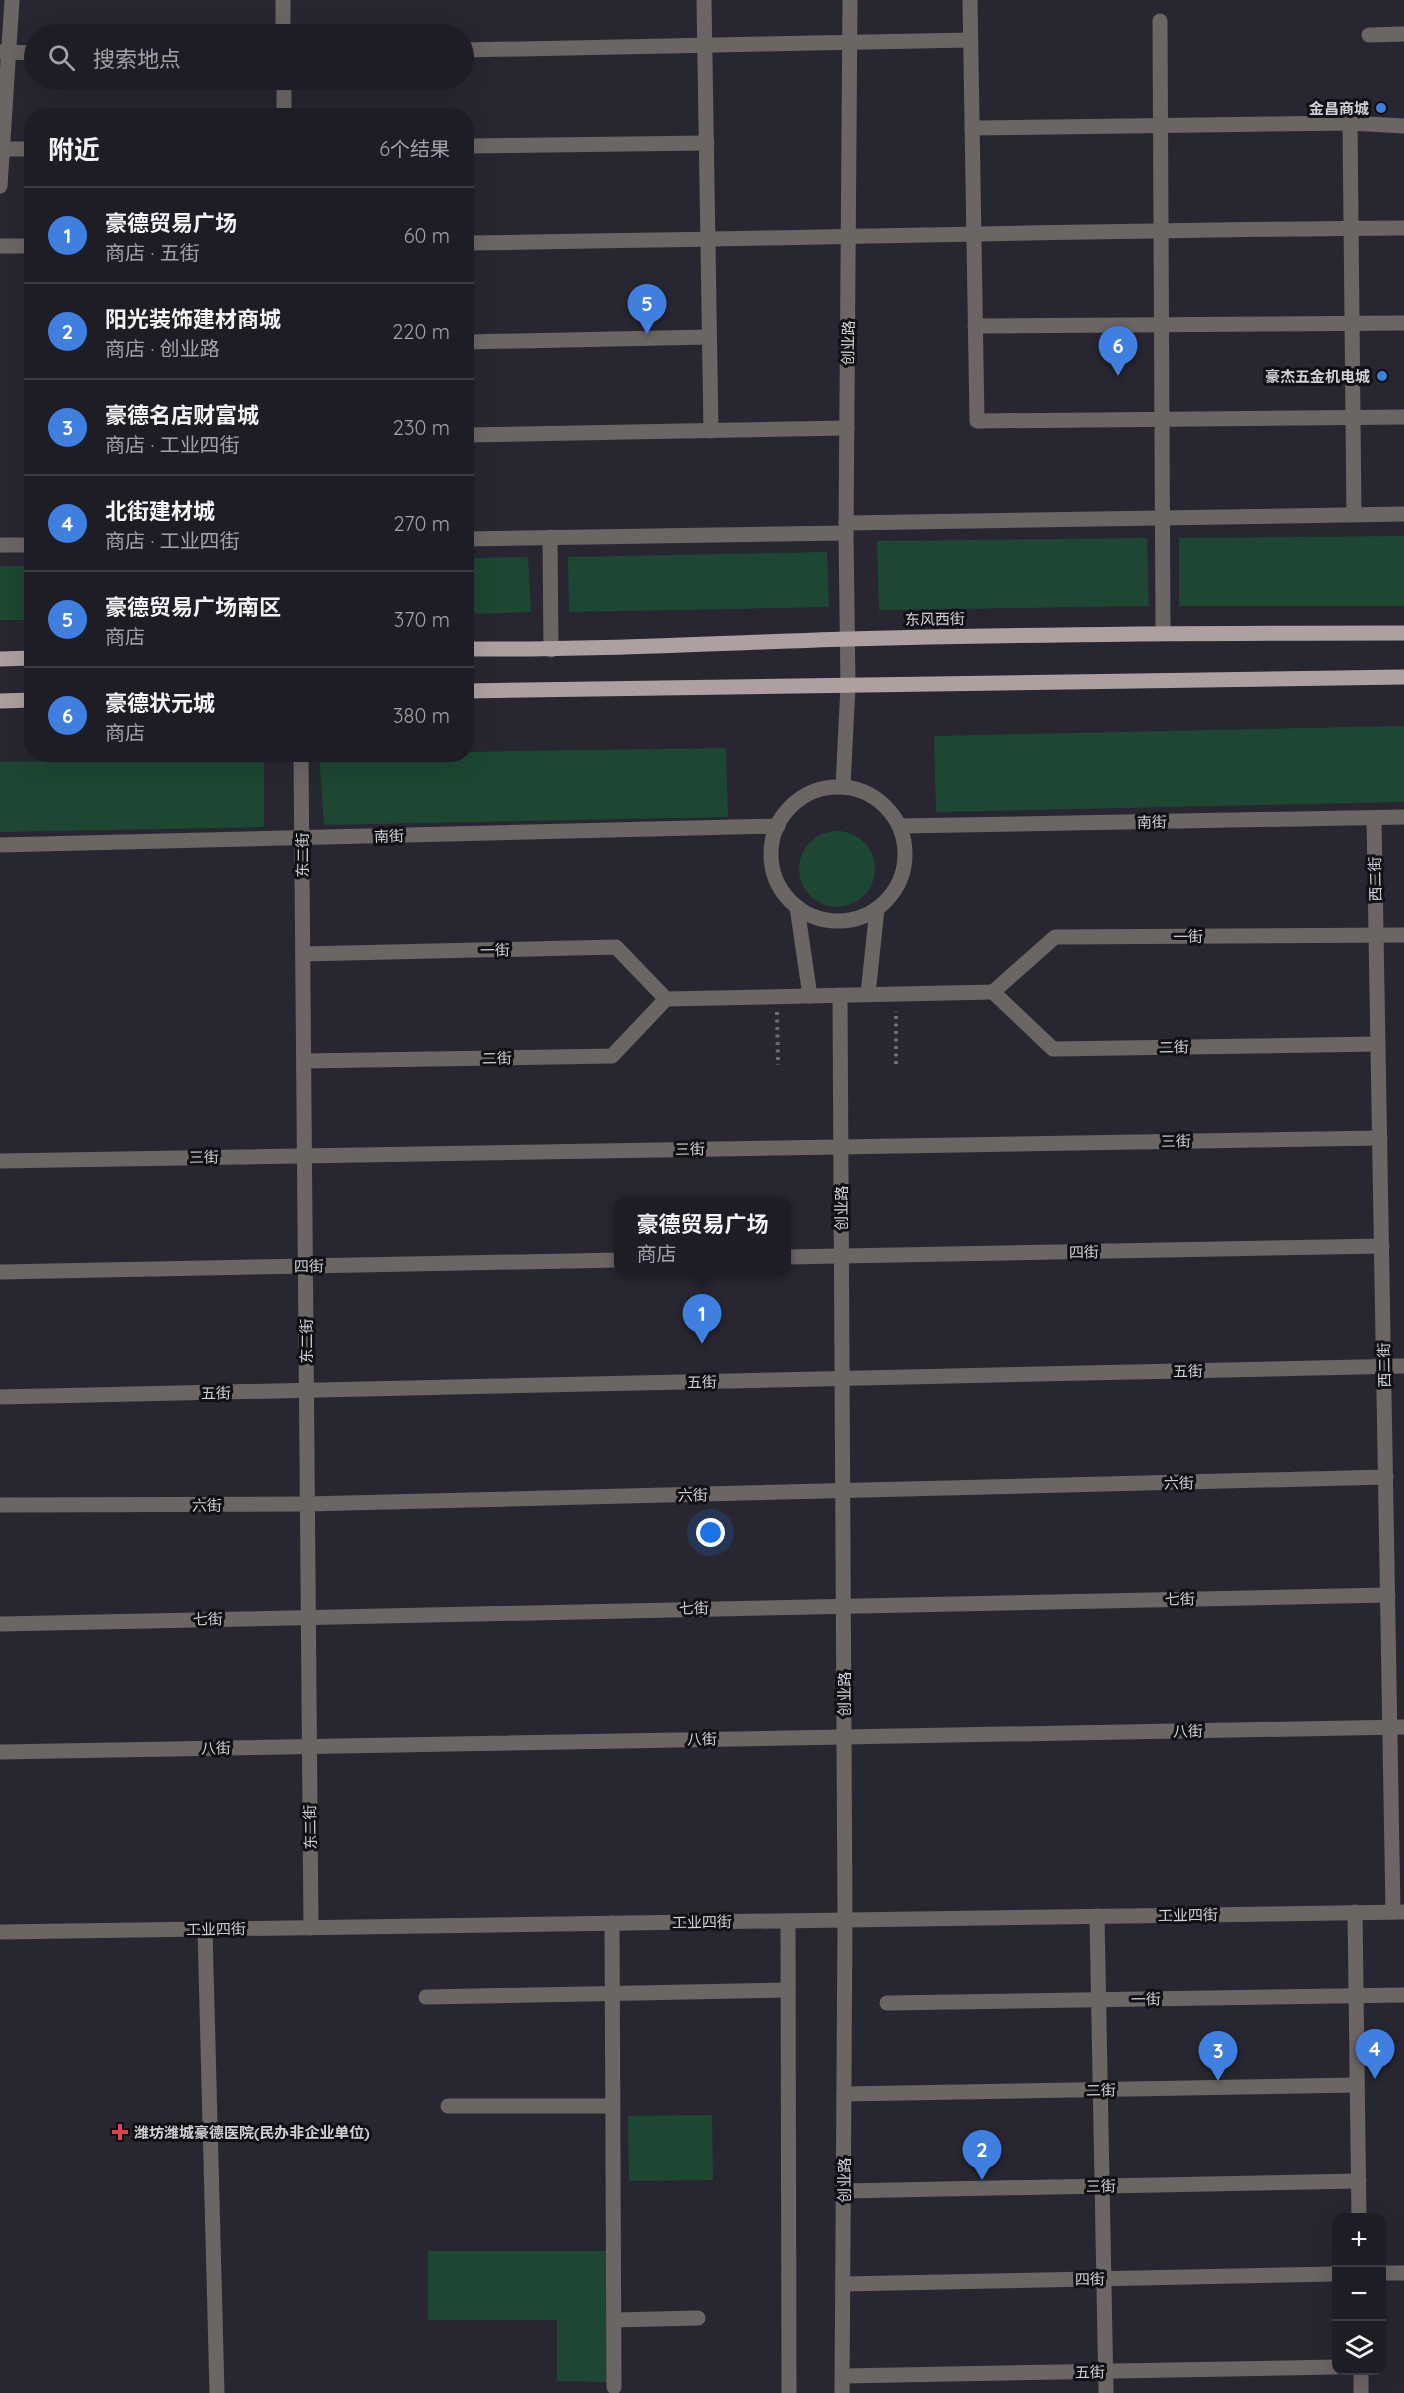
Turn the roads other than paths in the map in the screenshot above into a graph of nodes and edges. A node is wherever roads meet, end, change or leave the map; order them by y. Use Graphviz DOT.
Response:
graph roads {
  1 [pos="12,0"];
  2 [pos="283,0"];
  3 [pos="704,0"];
  4 [pos="850,0"];
  5 [pos="970,0"];
  6 [pos="1160,21"];
  7 [pos="283,24"];
  8 [pos="1404,34"];
  9 [pos="1369,35"];
  10 [pos="970,40"];
  11 [pos="849,43"];
  12 [pos="705,45"];
  13 [pos="474,50"];
  14 [pos="4,52"];
  15 [pos="24,53"];
  16 [pos="284,90"];
  17 [pos="284,108"];
  18 [pos="1350,123"];
  19 [pos="1160,126"];
  20 [pos="1404,126"];
  21 [pos="972,128"];
  22 [pos="707,142"];
  23 [pos="474,146"];
  24 [pos="2,149"];
  25 [pos="24,149"];
  26 [pos="0,186"];
  27 [pos="1352,228"];
  28 [pos="1404,228"];
  29 [pos="1161,230"];
  30 [pos="974,233"];
  31 [pos="849,238"];
  32 [pos="708,240"];
  33 [pos="474,243"];
  34 [pos="0,246"];
  35 [pos="24,246"];
  36 [pos="1404,323"];
  37 [pos="1353,324"];
  38 [pos="1161,325"];
  39 [pos="975,326"];
  40 [pos="710,337"];
  41 [pos="474,342"];
  42 [pos="1354,417"];
  43 [pos="1404,417"];
  44 [pos="1161,419"];
  45 [pos="847,428"];
  46 [pos="711,430"];
  47 [pos="474,435"];
  48 [pos="1354,514"];
  49 [pos="1404,514"];
  50 [pos="1161,518"];
  51 [pos="846,528"];
  52 [pos="550,537"];
  53 [pos="474,539"];
  54 [pos="24,544"];
  55 [pos="0,545"];
  56 [pos="1163,632"];
  57 [pos="1404,633"];
  58 [pos="848,639"];
  59 [pos="474,649"];
  60 [pos="551,650"];
  61 [pos="24,658"];
  62 [pos="0,659"];
  63 [pos="1404,677"];
  64 [pos="848,686"];
  65 [pos="474,691"];
  66 [pos="24,700"];
  67 [pos="0,701"];
  68 [pos="301,762"];
  69 [pos="843,786"];
  70 [pos="1404,817"];
  71 [pos="1374,818"];
  72 [pos="778,826"];
  73 [pos="900,826"];
  74 [pos="303,838"];
  75 [pos="0,845"];
  76 [pos="797,907"];
  77 [pos="877,909"];
  78 [pos="1376,935"];
  79 [pos="1404,935"];
  80 [pos="303,954"];
  81 [pos="993,992"];
  82 [pos="868,994"];
  83 [pos="840,995"];
  84 [pos="810,996"];
  85 [pos="666,999"];
  86 [pos="1378,1044"];
  87 [pos="304,1061"];
  88 [pos="1380,1138"];
  89 [pos="841,1147"];
  90 [pos="304,1156"];
  91 [pos="0,1161"];
  92 [pos="1382,1246"];
  93 [pos="841,1256"];
  94 [pos="791,1257"];
  95 [pos="614,1260"];
  96 [pos="305,1266"];
  97 [pos="0,1272"];
  98 [pos="1404,1366"];
  99 [pos="1384,1367"];
  100 [pos="842,1379"];
  101 [pos="306,1390"];
  102 [pos="0,1397"];
  103 [pos="1386,1478"];
  104 [pos="843,1492"];
  105 [pos="307,1504"];
  106 [pos="0,1505"];
  107 [pos="1388,1595"];
  108 [pos="843,1605"];
  109 [pos="308,1617"];
  110 [pos="0,1624"];
  111 [pos="1397,1727"];
  112 [pos="844,1737"];
  113 [pos="309,1746"];
  114 [pos="0,1752"];
  115 [pos="1355,1912"];
  116 [pos="1399,1912"];
  117 [pos="1097,1916"];
  118 [pos="845,1920"];
  119 [pos="788,1921"];
  120 [pos="612,1923"];
  121 [pos="311,1928"];
  122 [pos="205,1929"];
  123 [pos="0,1932"];
  124 [pos="788,1990"];
  125 [pos="613,1993"];
  126 [pos="1404,1995"];
  127 [pos="1356,1996"];
  128 [pos="426,1997"];
  129 [pos="1099,2000"];
  130 [pos="887,2003"];
  131 [pos="1358,2085"];
  132 [pos="1100,2090"];
  133 [pos="844,2094"];
  134 [pos="448,2106"];
  135 [pos="613,2106"];
  136 [pos="1359,2181"];
  137 [pos="1102,2186"];
  138 [pos="844,2191"];
  139 [pos="1359,2213"];
  140 [pos="1386,2273"];
  141 [pos="1404,2273"];
  142 [pos="1332,2274"];
  143 [pos="1104,2279"];
  144 [pos="843,2284"];
  145 [pos="698,2318"];
  146 [pos="614,2320"];
  147 [pos="1332,2367"];
  148 [pos="1105,2372"];
  149 [pos="1361,2375"];
  150 [pos="843,2376"];
  151 [pos="614,2386"];
  152 [pos="218,2393"];
  153 [pos="789,2393"];
  154 [pos="842,2393"];
  155 [pos="1106,2393"];
  156 [pos="1361,2393"];
  1 -- 14 [label="street"];
  2 -- 7 [label="street"];
  3 -- 12 [label="street"];
  4 -- 11 [label="street, 创业路"];
  5 -- 10 [label="street"];
  6 -- 19 [label="street"];
  8 -- 9 [label="street"];
  10 -- 11 [label="street"];
  10 -- 21 [label="street"];
  11 -- 12 [label="street"];
  11 -- 31 [label="street, 创业路"];
  12 -- 13 [label="street"];
  12 -- 22 [label="street"];
  14 -- 15 [label="street"];
  14 -- 24 [label="street"];
  16 -- 17 [label="street"];
  18 -- 19 [label="street"];
  18 -- 20 [label="street"];
  18 -- 27 [label="street"];
  19 -- 21 [label="street"];
  19 -- 29 [label="street"];
  21 -- 30 [label="street"];
  22 -- 23 [label="street"];
  22 -- 32 [label="street"];
  24 -- 25 [label="street"];
  24 -- 26 [label="street"];
  27 -- 28 [label="street"];
  27 -- 29 [label="street"];
  27 -- 37 [label="street"];
  29 -- 30 [label="street"];
  29 -- 38 [label="street"];
  30 -- 31 [label="street"];
  30 -- 39 [label="street"];
  31 -- 32 [label="street"];
  31 -- 45 [label="street, 创业路"];
  32 -- 33 [label="street"];
  32 -- 40 [label="street"];
  34 -- 35 [label="street"];
  36 -- 37 [label="street"];
  37 -- 38 [label="street"];
  37 -- 42 [label="street"];
  38 -- 39 [label="street"];
  38 -- 44 [label="street"];
  39 -- 44 [label="street"];
  40 -- 41 [label="street"];
  40 -- 46 [label="street"];
  42 -- 43 [label="street"];
  42 -- 44 [label="street"];
  42 -- 48 [label="street"];
  44 -- 50 [label="street"];
  45 -- 46 [label="street"];
  45 -- 51 [label="street, 创业路"];
  46 -- 47 [label="street"];
  48 -- 49 [label="street"];
  48 -- 50 [label="street"];
  50 -- 51 [label="street"];
  50 -- 56 [label="street"];
  51 -- 52 [label="street"];
  51 -- 58 [label="street, 创业路"];
  52 -- 53 [label="street"];
  52 -- 60 [label="street"];
  54 -- 55 [label="street"];
  56 -- 57 [label="main road, 东风西街"];
  56 -- 58 [label="main road, 东风西街"];
  58 -- 60 [label="main road, 东风西街"];
  58 -- 64 [label="street, 创业路"];
  59 -- 60 [label="main road, 东风西街"];
  61 -- 62 [label="main road"];
  63 -- 64 [label="main road"];
  64 -- 65 [label="main road"];
  64 -- 69 [label="street, 创业路"];
  66 -- 67 [label="main road"];
  68 -- 74 [label="street, 东二街"];
  69 -- 72 [label="street"];
  69 -- 73 [label="street"];
  70 -- 71 [label="street, 南街"];
  71 -- 73 [label="street, 南街"];
  71 -- 78 [label="street, 西二街"];
  72 -- 74 [label="street, 南街"];
  72 -- 76 [label="street"];
  73 -- 77 [label="street"];
  74 -- 75 [label="street, 南街"];
  74 -- 80 [label="street, 东二街"];
  76 -- 77 [label="street"];
  76 -- 84 [label="street"];
  77 -- 82 [label="street"];
  78 -- 79 [label="street, 一街"];
  78 -- 81 [label="street, 一街"];
  78 -- 86 [label="street, 西二街"];
  80 -- 85 [label="street, 一街"];
  80 -- 87 [label="street, 东二街"];
  81 -- 82 [label="street"];
  81 -- 86 [label="street, 二街"];
  82 -- 83 [label="street"];
  83 -- 84 [label="street"];
  83 -- 89 [label="street, 创业路"];
  84 -- 85 [label="street"];
  85 -- 87 [label="street, 二街"];
  86 -- 88 [label="street, 西二街"];
  87 -- 90 [label="street, 东二街"];
  88 -- 89 [label="street, 三街"];
  88 -- 92 [label="street, 西二街"];
  89 -- 90 [label="street, 三街"];
  89 -- 93 [label="street, 创业路"];
  90 -- 91 [label="street, 三街"];
  90 -- 96 [label="street, 东二街"];
  92 -- 93 [label="street, 四街"];
  92 -- 99 [label="street, 西二街"];
  93 -- 94 [label="street, 四街"];
  93 -- 100 [label="street, 创业路"];
  95 -- 96 [label="street, 四街"];
  96 -- 97 [label="street, 四街"];
  96 -- 101 [label="street, 东二街"];
  98 -- 99 [label="street, 五街"];
  99 -- 100 [label="street, 五街"];
  99 -- 103 [label="street, 西二街"];
  100 -- 101 [label="street, 五街"];
  100 -- 104 [label="street, 创业路"];
  101 -- 102 [label="street, 五街"];
  101 -- 105 [label="street, 东二街"];
  103 -- 104 [label="street, 六街"];
  103 -- 107 [label="street, 西二街"];
  104 -- 105 [label="street, 六街"];
  104 -- 108 [label="street, 创业路"];
  105 -- 106 [label="street, 六街"];
  105 -- 109 [label="street, 东二街"];
  107 -- 108 [label="street, 七街"];
  107 -- 111 [label="street, 西二街"];
  108 -- 109 [label="street, 七街"];
  108 -- 112 [label="street, 创业路"];
  109 -- 110 [label="street, 七街"];
  109 -- 113 [label="street, 东二街"];
  111 -- 112 [label="street, 八街"];
  111 -- 116 [label="street, 西二街"];
  112 -- 113 [label="street, 八街"];
  112 -- 118 [label="street, 创业路"];
  113 -- 114 [label="street, 八街"];
  113 -- 121 [label="street, 东二街"];
  115 -- 116 [label="street, 工业四街"];
  115 -- 117 [label="street, 工业四街"];
  115 -- 127 [label="street"];
  117 -- 118 [label="street, 工业四街"];
  117 -- 129 [label="street"];
  118 -- 119 [label="street, 工业四街"];
  118 -- 133 [label="street, 创业路"];
  119 -- 120 [label="street, 工业四街"];
  119 -- 124 [label="street"];
  120 -- 121 [label="street, 工业四街"];
  120 -- 125 [label="street"];
  121 -- 122 [label="street, 工业四街"];
  122 -- 123 [label="street, 工业四街"];
  122 -- 152 [label="street"];
  124 -- 125 [label="street"];
  124 -- 153 [label="street"];
  125 -- 128 [label="street"];
  125 -- 135 [label="street"];
  126 -- 127 [label="street, 一街"];
  127 -- 129 [label="street, 一街"];
  127 -- 131 [label="street"];
  129 -- 130 [label="street, 一街"];
  129 -- 132 [label="street"];
  131 -- 132 [label="street, 二街"];
  131 -- 136 [label="street"];
  132 -- 133 [label="street, 二街"];
  132 -- 137 [label="street"];
  133 -- 138 [label="street, 创业路"];
  134 -- 135 [label="street"];
  135 -- 146 [label="street"];
  136 -- 137 [label="street, 三街"];
  136 -- 139 [label="street"];
  137 -- 138 [label="street, 三街"];
  137 -- 143 [label="street"];
  138 -- 144 [label="street, 创业路"];
  140 -- 141 [label="street"];
  142 -- 143 [label="street, 四街"];
  143 -- 144 [label="street, 四街"];
  143 -- 148 [label="street"];
  144 -- 150 [label="street, 创业路"];
  145 -- 146 [label="street"];
  146 -- 151 [label="street"];
  147 -- 148 [label="street, 五街"];
  148 -- 150 [label="street, 五街"];
  148 -- 155 [label="street"];
  149 -- 156 [label="street"];
  150 -- 154 [label="street, 创业路"];
}
